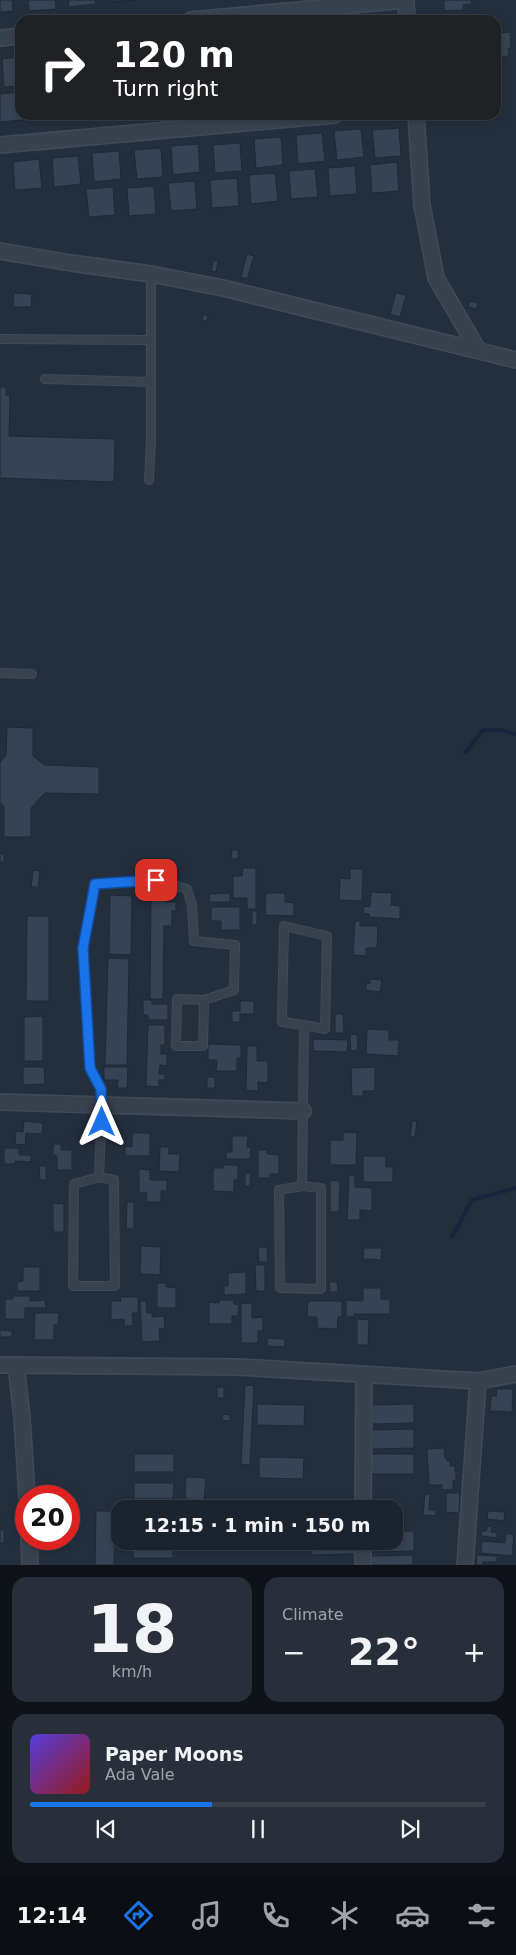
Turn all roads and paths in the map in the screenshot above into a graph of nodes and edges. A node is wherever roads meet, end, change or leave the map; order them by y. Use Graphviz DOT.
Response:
graph roads {
  1 [pos="406,0"];
  2 [pos="245,15"];
  3 [pos="407,15"];
  4 [pos="15,36"];
  5 [pos="0,38"];
  6 [pos="279,120"];
  7 [pos="416,120"];
  8 [pos="0,145"];
  9 [pos="0,251"];
  10 [pos="152,274"];
  11 [pos="0,339"];
  12 [pos="151,340"];
  13 [pos="478,350"];
  14 [pos="516,360"];
  15 [pos="46,379"];
  16 [pos="151,382"];
  17 [pos="149,480"];
  18 [pos="0,673"];
  19 [pos="32,674"];
  20 [pos="204,1000"];
  21 [pos="304,1025"];
  22 [pos="0,1102"];
  23 [pos="102,1104"];
  24 [pos="303,1111"];
  25 [pos="100,1177"];
  26 [pos="302,1186"];
  27 [pos="0,1365"];
  28 [pos="16,1365"];
  29 [pos="516,1374"];
  30 [pos="364,1376"];
  31 [pos="478,1381"];
  32 [pos="26,1485"];
  33 [pos="363,1500"];
  34 [pos="29,1550"];
  35 [pos="363,1550"];
  36 [pos="30,1565"];
  37 [pos="363,1565"];
  38 [pos="465,1565"];
  1 -- 2 [label="street"];
  1 -- 3 [label="street"];
  4 -- 5 [label="street"];
  6 -- 8 [label="street"];
  7 -- 13 [label="street"];
  9 -- 10 [label="street"];
  10 -- 12 [label="lane"];
  10 -- 13 [label="street"];
  11 -- 12 [label="lane"];
  12 -- 16 [label="lane"];
  13 -- 14 [label="street"];
  15 -- 16 [label="lane"];
  16 -- 17 [label="lane"];
  18 -- 19 [label="lane"];
  20 -- 20 [label="lane"];
  20 -- 23 [label="lane"];
  21 -- 21 [label="lane"];
  21 -- 24 [label="lane"];
  22 -- 23 [label="street"];
  23 -- 24 [label="street"];
  23 -- 25 [label="lane"];
  24 -- 26 [label="lane"];
  25 -- 25 [label="lane"];
  26 -- 26 [label="lane"];
  27 -- 28 [label="street"];
  28 -- 30 [label="street"];
  28 -- 32 [label="street"];
  29 -- 31 [label="street"];
  30 -- 31 [label="street"];
  30 -- 33 [label="street"];
  31 -- 38 [label="street"];
  34 -- 36 [label="street"];
  35 -- 37 [label="street"];
}
